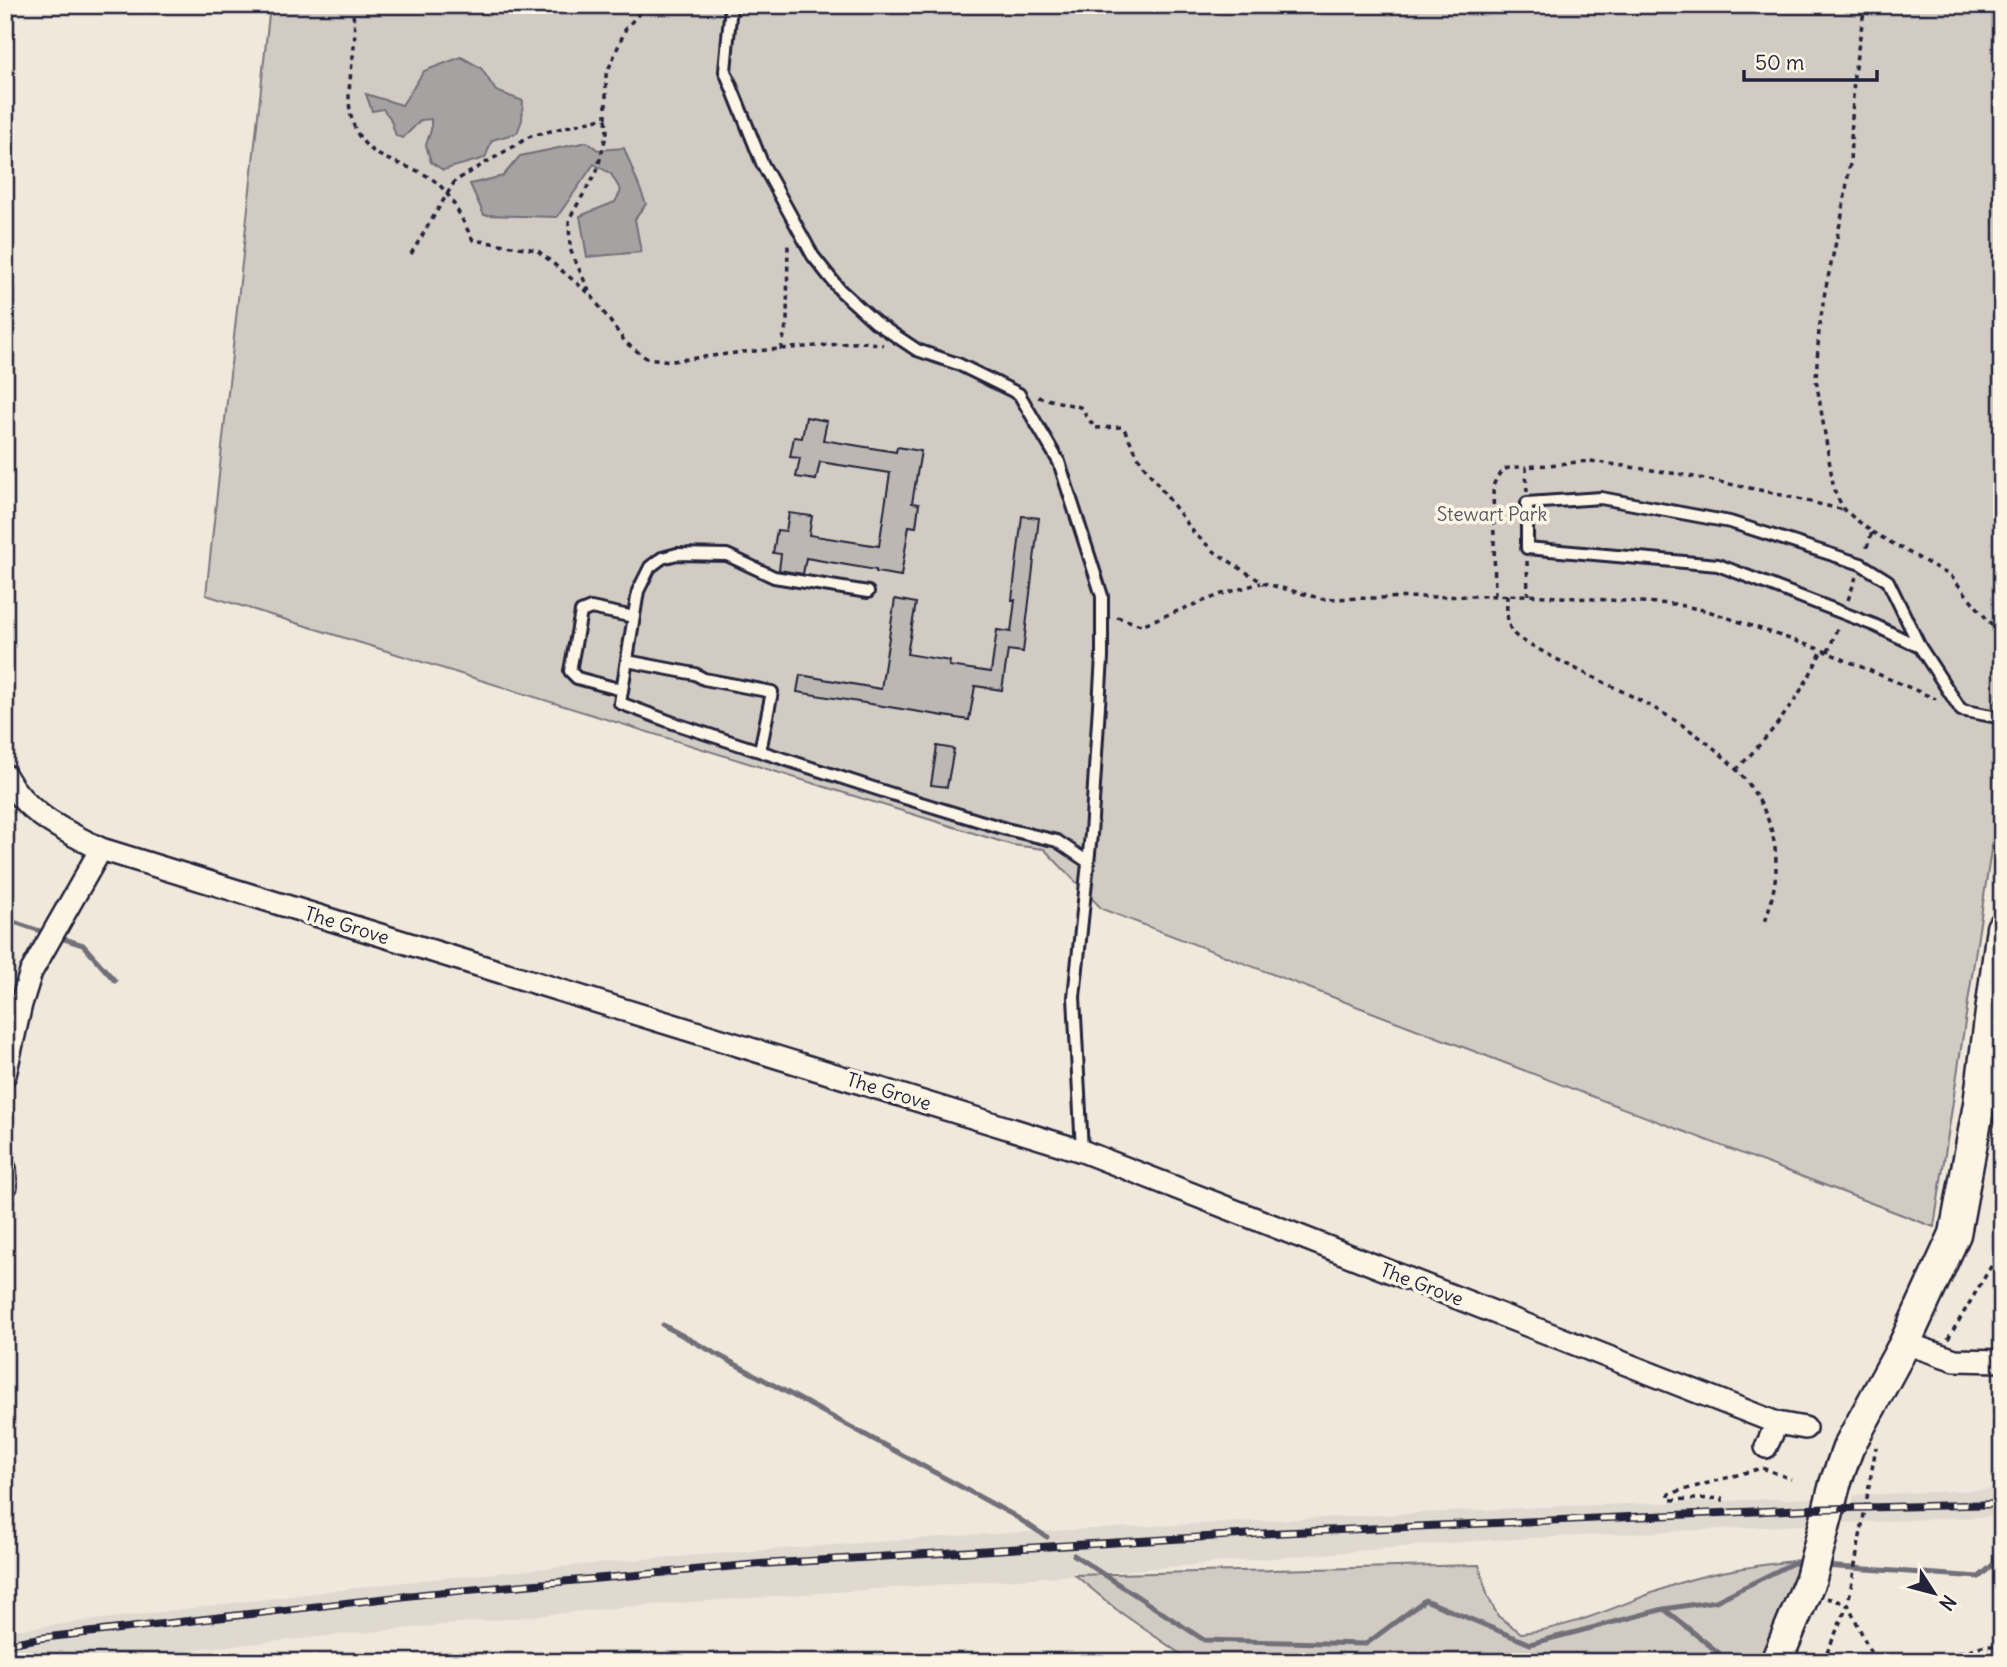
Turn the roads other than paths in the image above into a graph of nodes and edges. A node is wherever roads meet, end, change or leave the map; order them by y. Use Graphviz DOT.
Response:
graph roads {
  1 [pos="731,5"];
  2 [pos="868,592"];
  3 [pos="634,617"];
  4 [pos="1920,647"];
  5 [pos="627,661"];
  6 [pos="622,690"];
  7 [pos="1998,718"];
  8 [pos="760,751"];
  9 [pos="5,775"];
  10 [pos="101,849"];
  11 [pos="1088,862"];
  12 [pos="2002,928"];
  13 [pos="5,1075"];
  14 [pos="1082,1150"];
  15 [pos="5,1169"];
  16 [pos="6,1186"];
  17 [pos="1905,1343"];
  18 [pos="2002,1361"];
  19 [pos="1777,1423"];
  20 [pos="1805,1428"];
  21 [pos="1766,1447"];
  22 [pos="1776,1662"];
  1 -- 11 [label="lane"];
  2 -- 3 [label="lane"];
  3 -- 5 [label="lane"];
  3 -- 6 [label="lane"];
  4 -- 4 [label="lane"];
  4 -- 7 [label="lane"];
  5 -- 6 [label="lane"];
  5 -- 8 [label="lane"];
  6 -- 8 [label="lane"];
  8 -- 11 [label="lane"];
  9 -- 10 [label="street, The Grove"];
  10 -- 13 [label="street"];
  10 -- 14 [label="street, The Grove"];
  11 -- 14 [label="lane"];
  12 -- 17 [label="main road"];
  14 -- 19 [label="street, The Grove"];
  15 -- 16 [label="street"];
  17 -- 18 [label="street"];
  17 -- 22 [label="main road"];
  19 -- 20 [label="street, The Grove"];
  19 -- 21 [label="street"];
}
